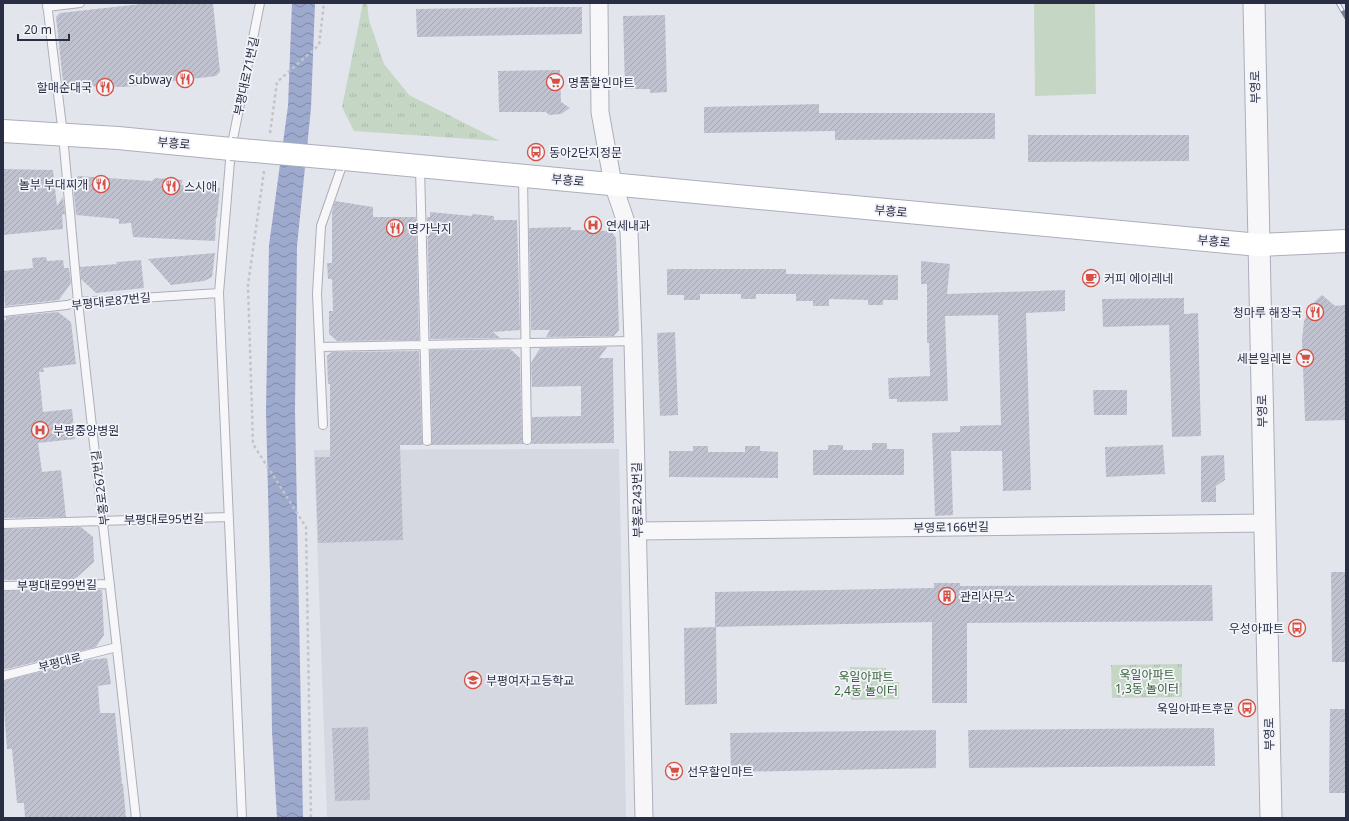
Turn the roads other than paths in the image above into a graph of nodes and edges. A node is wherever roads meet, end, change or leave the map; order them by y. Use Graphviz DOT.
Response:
graph roads {
  1 [pos="80,3"];
  2 [pos="260,3"];
  3 [pos="599,3"];
  4 [pos="1254,3"];
  5 [pos="47,5"];
  6 [pos="3,131"];
  7 [pos="63,135"];
  8 [pos="231,149"];
  9 [pos="344,159"];
  10 [pos="420,166"];
  11 [pos="523,176"];
  12 [pos="613,184"];
  13 [pos="1346,241"];
  14 [pos="1259,245"];
  15 [pos="219,293"];
  16 [pos="78,302"];
  17 [pos="3,312"];
  18 [pos="633,341"];
  19 [pos="526,343"];
  20 [pos="424,345"];
  21 [pos="320,347"];
  22 [pos="323,425"];
  23 [pos="527,440"];
  24 [pos="427,441"];
  25 [pos="229,518"];
  26 [pos="103,520"];
  27 [pos="3,524"];
  28 [pos="1264,524"];
  29 [pos="638,531"];
  30 [pos="110,584"];
  31 [pos="3,586"];
  32 [pos="117,647"];
  33 [pos="3,676"];
  34 [pos="136,818"];
  35 [pos="242,818"];
  36 [pos="644,818"];
  37 [pos="1270,818"];
  1 -- 5 [label="lane"];
  2 -- 8 [label="lane, 부평대로71번길"];
  3 -- 12 [label="street, 부흥로243번길"];
  4 -- 14 [label="street, 부영로"];
  5 -- 7 [label="lane"];
  6 -- 7 [label="main road, 부흥로"];
  7 -- 8 [label="main road, 부흥로"];
  7 -- 16 [label="lane, 부흥로267번길"];
  8 -- 9 [label="main road, 부흥로, bridge"];
  8 -- 15 [label="lane, 부평대로71번길"];
  9 -- 10 [label="main road, 부흥로"];
  9 -- 21 [label="lane"];
  10 -- 11 [label="main road, 부흥로"];
  10 -- 20 [label="lane"];
  11 -- 12 [label="main road, 부흥로"];
  11 -- 19 [label="lane"];
  12 -- 14 [label="main road, 부흥로"];
  12 -- 18 [label="street, 부흥로243번길"];
  13 -- 14 [label="main road, 부흥로"];
  14 -- 28 [label="street, 부영로"];
  15 -- 16 [label="lane, 부평대로87번길"];
  15 -- 25 [label="lane, 부평대로71번길"];
  16 -- 17 [label="lane, 부평대로87번길"];
  16 -- 26 [label="lane, 부흥로267번길"];
  18 -- 19 [label="lane"];
  18 -- 29 [label="street, 부흥로243번길"];
  19 -- 20 [label="lane"];
  19 -- 23 [label="lane"];
  20 -- 21 [label="lane"];
  20 -- 24 [label="lane"];
  21 -- 22 [label="lane"];
  25 -- 26 [label="lane, 부평대로95번길"];
  25 -- 35 [label="lane, 부평대로71번길"];
  26 -- 27 [label="lane, 부평대로95번길"];
  26 -- 30 [label="lane, 부흥로267번길"];
  28 -- 29 [label="street, 부영로166번길"];
  28 -- 37 [label="street, 부영로"];
  29 -- 36 [label="street, 부흥로243번길"];
  30 -- 31 [label="lane, 부평대로99번길"];
  30 -- 32 [label="lane, 부흥로267번길"];
  32 -- 33 [label="lane, 부평대로"];
  32 -- 34 [label="lane, 부흥로267번길"];
}
